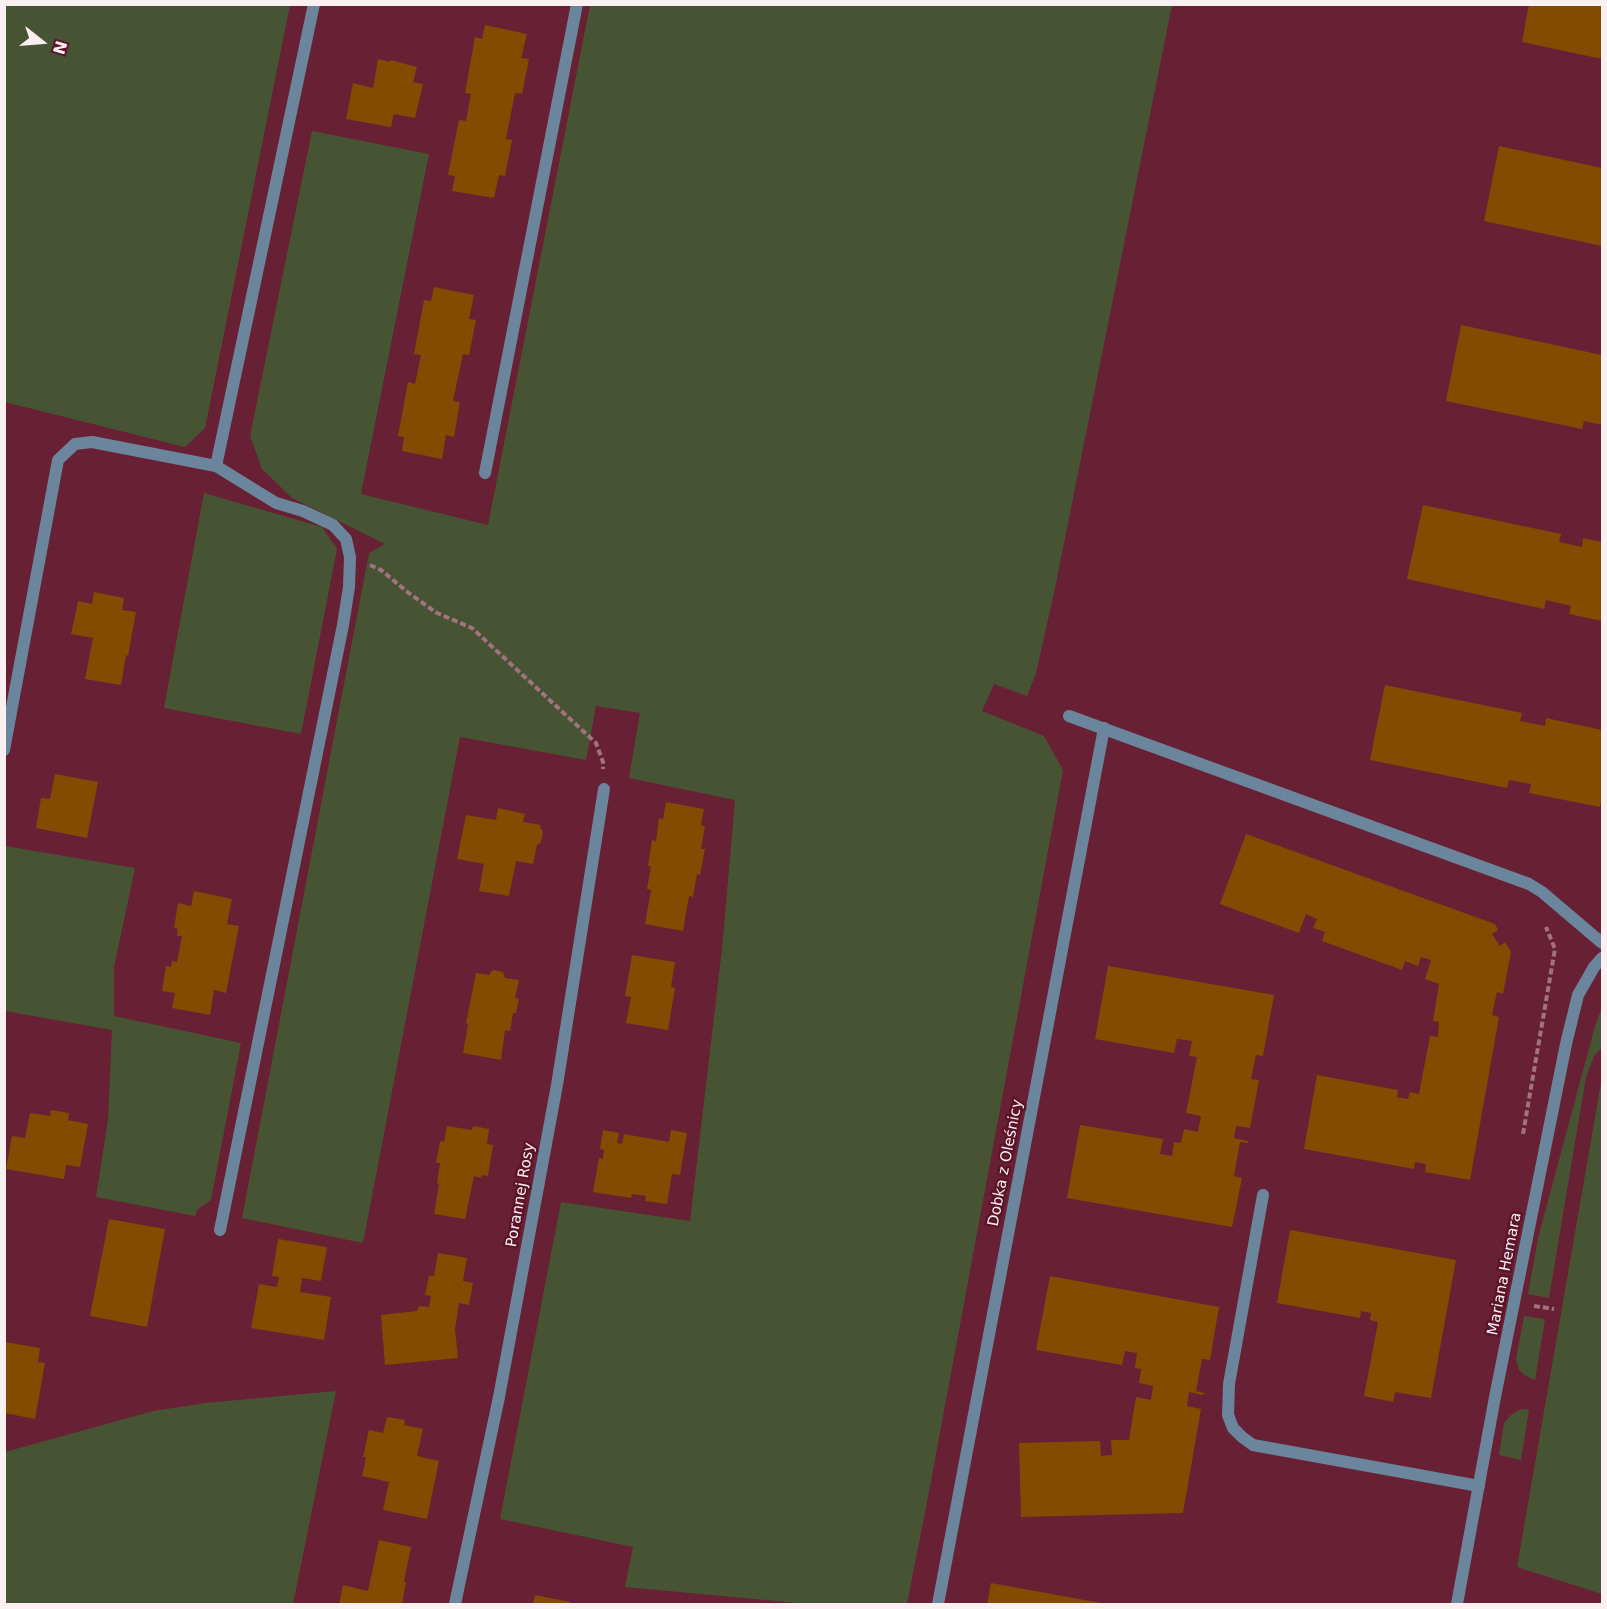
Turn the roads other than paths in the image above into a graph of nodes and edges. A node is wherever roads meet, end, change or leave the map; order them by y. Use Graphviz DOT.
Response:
graph roads {
  1 [pos="314,4"];
  2 [pos="577,4"];
  3 [pos="216,466"];
  4 [pos="485,473"];
  5 [pos="1069,716"];
  6 [pos="1104,728"];
  7 [pos="4,750"];
  8 [pos="604,789"];
  9 [pos="1602,943"];
  10 [pos="1602,958"];
  11 [pos="1263,1195"];
  12 [pos="220,1230"];
  13 [pos="1479,1486"];
  14 [pos="455,1605"];
  15 [pos="938,1605"];
  16 [pos="1457,1605"];
  1 -- 3 [label="street"];
  2 -- 4 [label="street"];
  3 -- 7 [label="street"];
  3 -- 12 [label="street"];
  5 -- 6 [label="street"];
  6 -- 9 [label="street"];
  6 -- 15 [label="street, Dobka z Oleśnicy"];
  8 -- 14 [label="street, Porannej Rosy"];
  10 -- 13 [label="street, Mariana Hemara"];
  11 -- 13 [label="street"];
  13 -- 16 [label="street, Mariana Hemara"];
}
